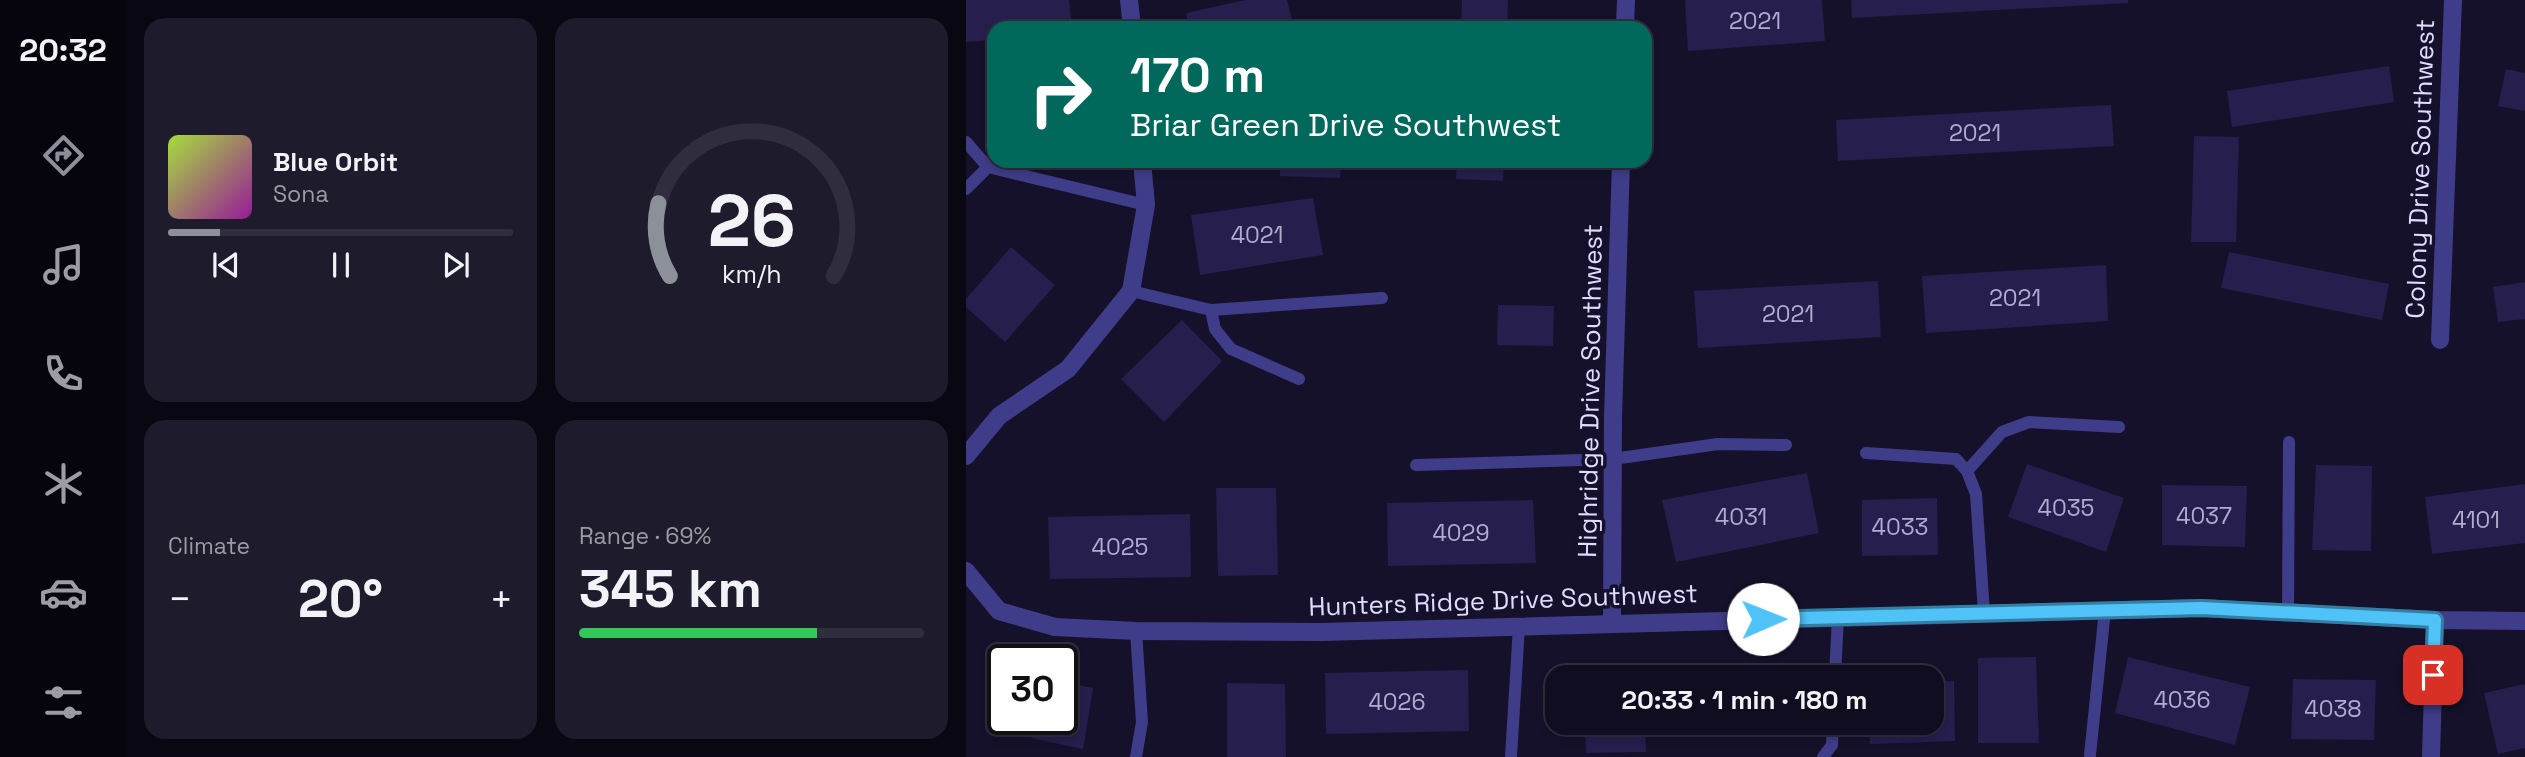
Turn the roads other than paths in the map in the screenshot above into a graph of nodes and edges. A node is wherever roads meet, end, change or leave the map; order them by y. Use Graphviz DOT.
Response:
graph roads {
  1 [pos="1129,0"];
  2 [pos="1626,0"];
  3 [pos="2453,0"];
  4 [pos="1131,21"];
  5 [pos="1625,21"];
  6 [pos="966,142"];
  7 [pos="987,166"];
  8 [pos="987,168"];
  9 [pos="992,168"];
  10 [pos="1143,168"];
  11 [pos="1621,168"];
  12 [pos="966,189"];
  13 [pos="1146,205"];
  14 [pos="1131,291"];
  15 [pos="1382,298"];
  16 [pos="1210,310"];
  17 [pos="2440,340"];
  18 [pos="1299,379"];
  19 [pos="2119,427"];
  20 [pos="2289,442"];
  21 [pos="1786,445"];
  22 [pos="1866,453"];
  23 [pos="966,456"];
  24 [pos="1613,459"];
  25 [pos="1416,465"];
  26 [pos="1966,471"];
  27 [pos="966,573"];
  28 [pos="2105,610"];
  29 [pos="2288,612"];
  30 [pos="1984,613"];
  31 [pos="1838,617"];
  32 [pos="2435,620"];
  33 [pos="2525,621"];
  34 [pos="1612,623"];
  35 [pos="1519,626"];
  36 [pos="1136,631"];
  37 [pos="1836,665"];
  38 [pos="1834,751"];
  39 [pos="2090,755"];
  40 [pos="1136,757"];
  41 [pos="1511,757"];
  42 [pos="1823,757"];
  43 [pos="2431,757"];
  1 -- 4 [label="street"];
  2 -- 5 [label="street"];
  3 -- 17 [label="street, Colony Drive Southwest"];
  6 -- 7 [label="lane"];
  8 -- 12 [label="lane"];
  9 -- 13 [label="lane"];
  10 -- 13 [label="street"];
  11 -- 24 [label="street, Highridge Drive Southwest"];
  13 -- 14 [label="street"];
  14 -- 16 [label="lane"];
  14 -- 23 [label="street"];
  15 -- 16 [label="lane"];
  16 -- 18 [label="lane"];
  19 -- 26 [label="lane"];
  20 -- 29 [label="lane"];
  21 -- 24 [label="lane"];
  22 -- 26 [label="lane"];
  24 -- 25 [label="lane"];
  24 -- 34 [label="street, Highridge Drive Southwest"];
  26 -- 30 [label="lane"];
  27 -- 36 [label="street, Hunters Ridge Drive Southwest"];
  28 -- 29 [label="street, Hunters Ridge Drive Southwest"];
  28 -- 30 [label="street, Hunters Ridge Drive Southwest"];
  28 -- 39 [label="lane"];
  29 -- 32 [label="street, Hunters Ridge Drive Southwest"];
  30 -- 31 [label="street, Hunters Ridge Drive Southwest"];
  31 -- 34 [label="street, Hunters Ridge Drive Southwest"];
  31 -- 37 [label="lane"];
  32 -- 33 [label="street, Hunters Ridge Drive Southwest"];
  32 -- 43 [label="street"];
  34 -- 35 [label="street, Hunters Ridge Drive Southwest"];
  35 -- 36 [label="street, Hunters Ridge Drive Southwest"];
  35 -- 41 [label="lane"];
  36 -- 40 [label="lane"];
  38 -- 42 [label="lane"];
}
